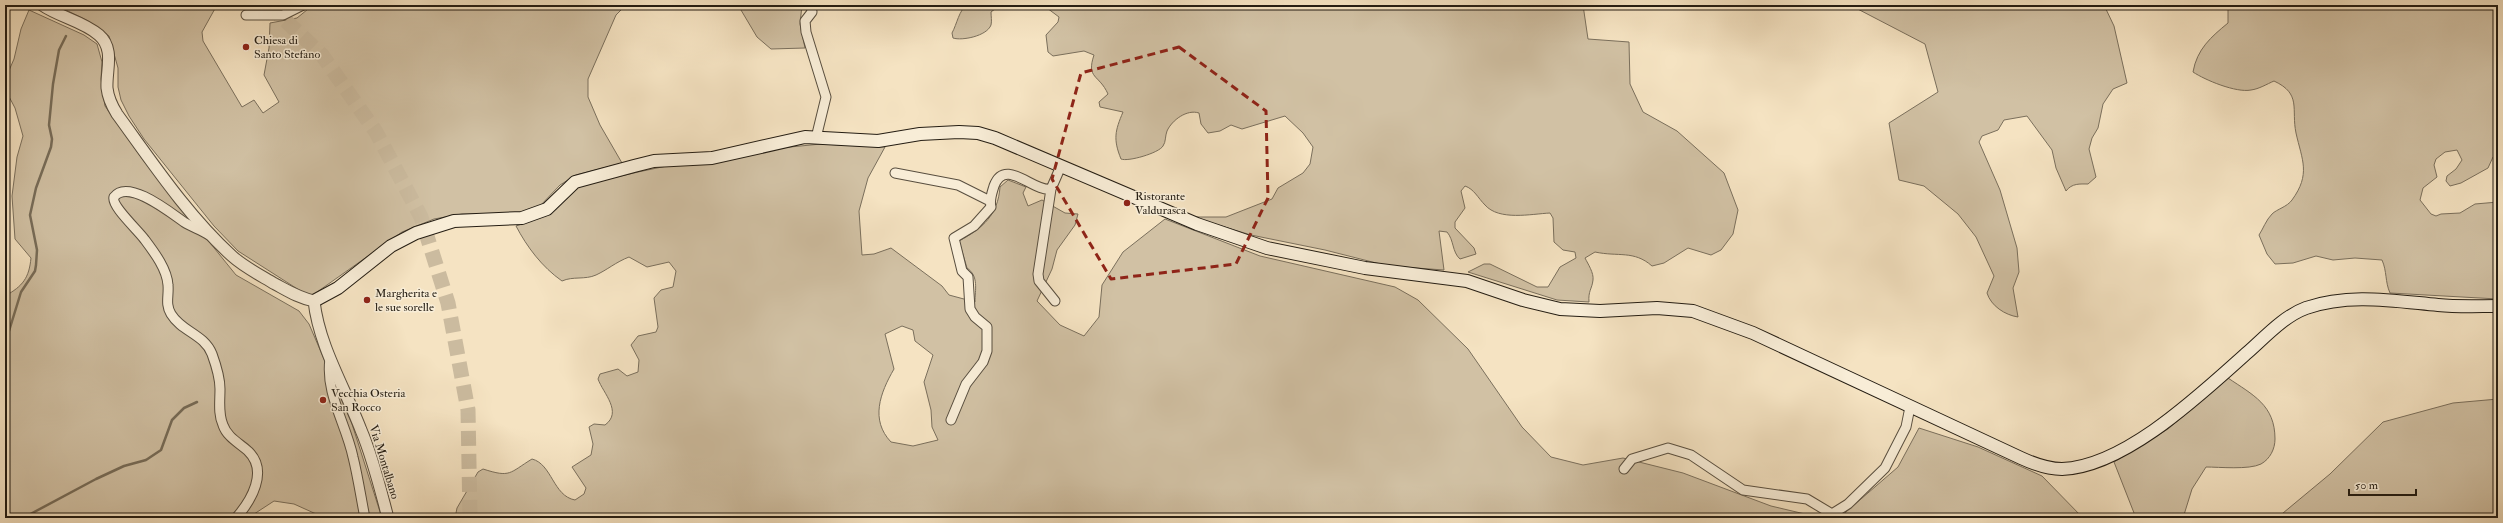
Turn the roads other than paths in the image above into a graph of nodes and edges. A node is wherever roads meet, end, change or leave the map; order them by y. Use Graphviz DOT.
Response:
graph roads {
  1 [pos="42,5"];
  2 [pos="303,5"];
  3 [pos="811,5"];
  4 [pos="246,15"];
  5 [pos="816,138"];
  6 [pos="1061,166"];
  7 [pos="895,173"];
  8 [pos="1051,189"];
  9 [pos="990,201"];
  10 [pos="214,237"];
  11 [pos="314,301"];
  12 [pos="1055,301"];
  13 [pos="2498,306"];
  14 [pos="330,359"];
  15 [pos="1910,407"];
  16 [pos="951,420"];
  17 [pos="1624,469"];
  18 [pos="236,518"];
  19 [pos="365,518"];
  20 [pos="388,518"];
  1 -- 10 [label="street"];
  2 -- 4 [label="street"];
  3 -- 5 [label="street"];
  5 -- 6 [label="main road"];
  5 -- 11 [label="main road"];
  6 -- 8 [label="street"];
  6 -- 15 [label="main road"];
  7 -- 9 [label="street"];
  8 -- 9 [label="street"];
  8 -- 12 [label="street"];
  9 -- 16 [label="street"];
  10 -- 11 [label="street"];
  10 -- 18 [label="street"];
  11 -- 14 [label="street, Via Montalbano"];
  13 -- 15 [label="main road"];
  14 -- 19 [label="street"];
  14 -- 20 [label="street, Via Montalbano"];
  15 -- 17 [label="street"];
}
